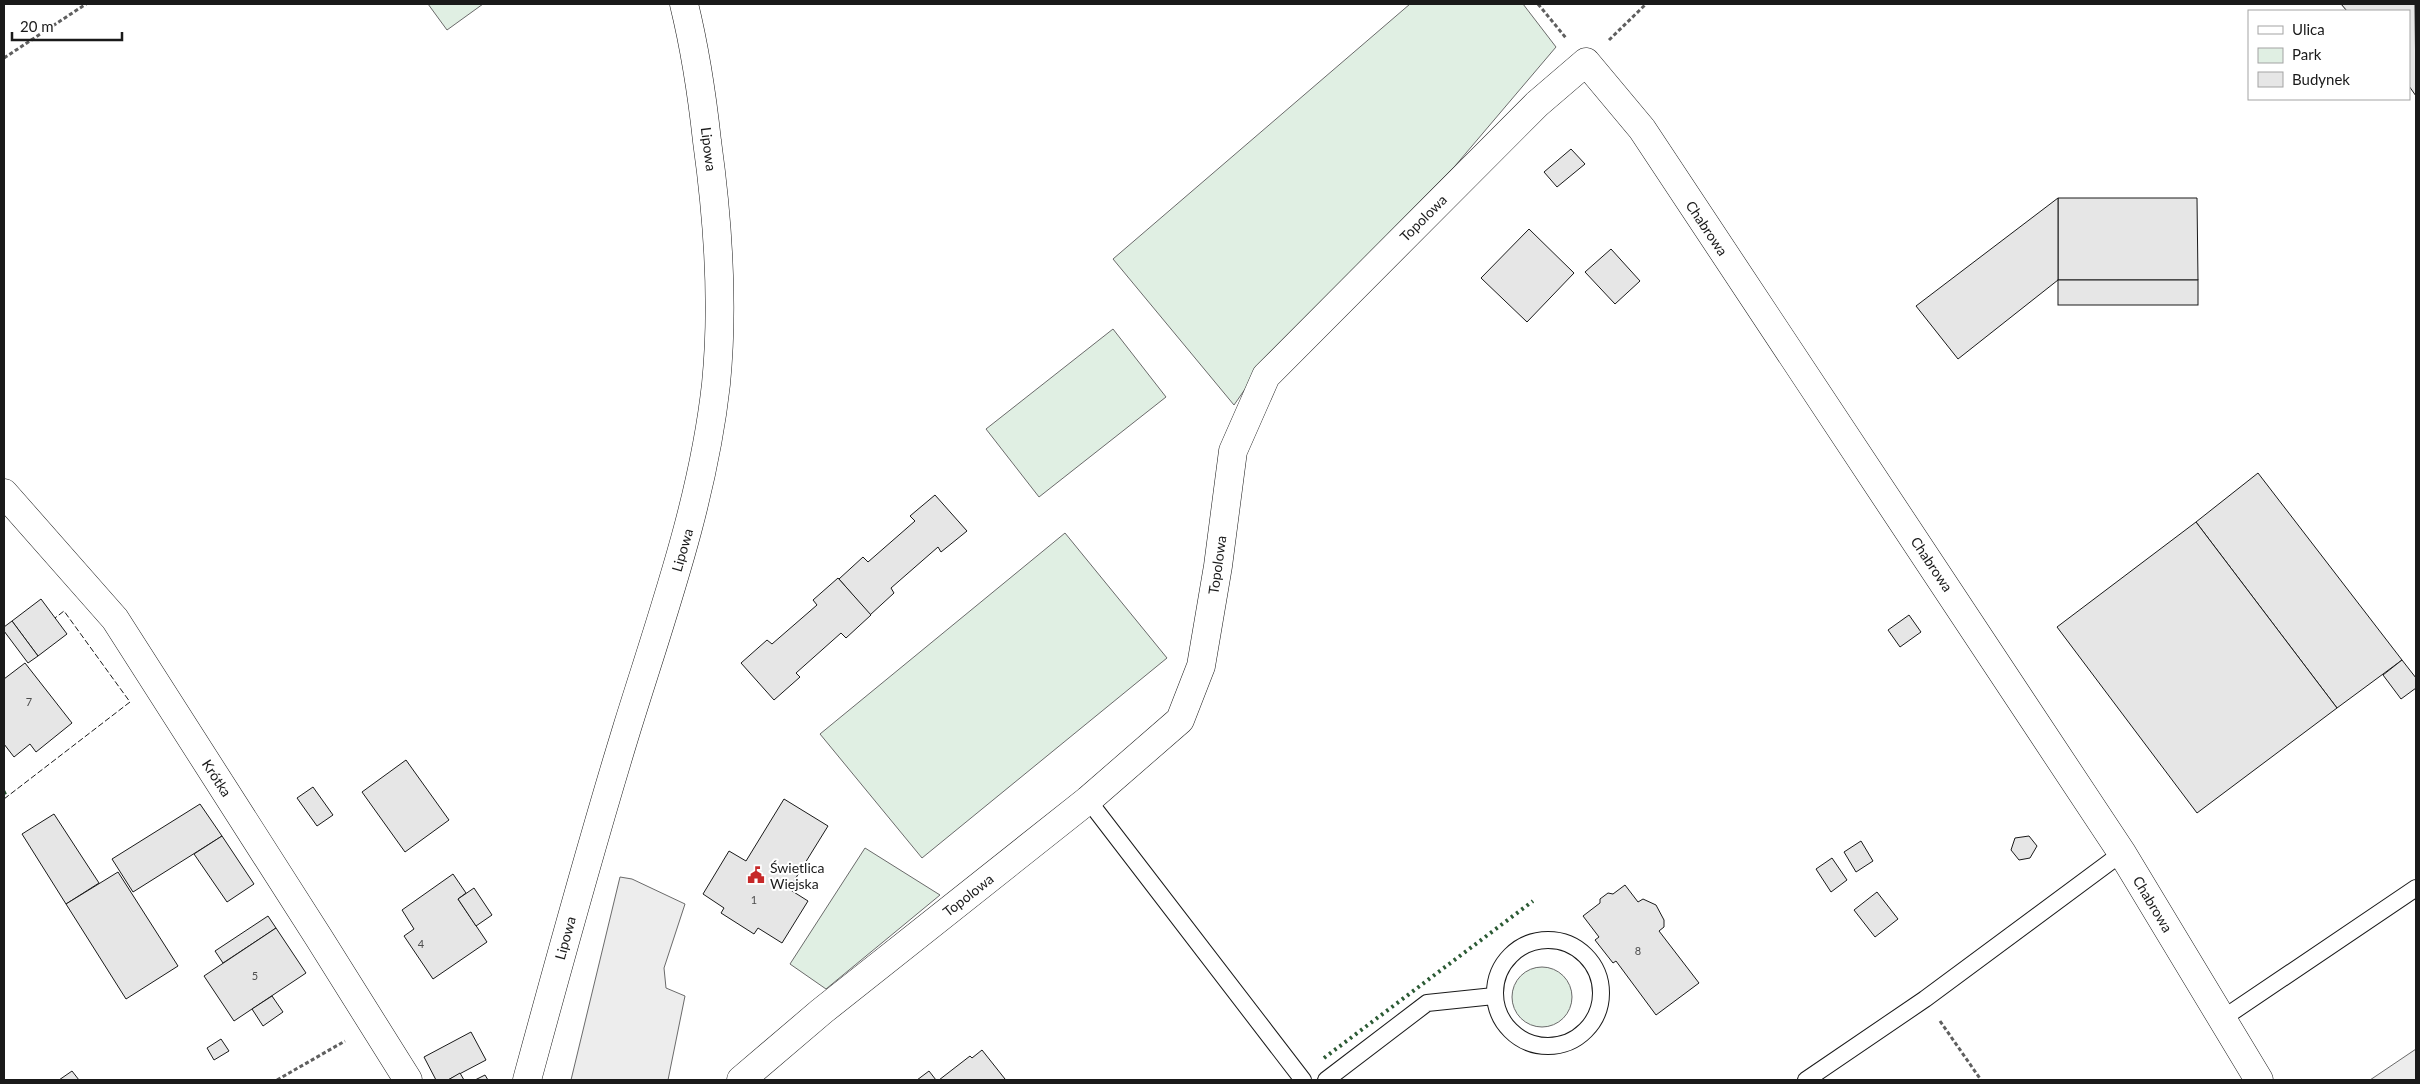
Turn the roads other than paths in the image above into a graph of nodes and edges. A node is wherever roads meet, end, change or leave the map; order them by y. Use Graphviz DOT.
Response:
graph roads {
  1 [pos="684,4"];
  2 [pos="1586,62"];
  3 [pos="4,493"];
  4 [pos="1088,800"];
  5 [pos="2122,853"];
  6 [pos="2416,888"];
  7 [pos="1494,996"];
  8 [pos="2222,1019"];
  9 [pos="408,1080"];
  10 [pos="527,1080"];
  11 [pos="741,1080"];
  12 [pos="1303,1080"];
  13 [pos="1326,1080"];
  14 [pos="1806,1080"];
  15 [pos="2259,1080"];
  1 -- 10 [label="street, Lipowa"];
  2 -- 4 [label="street, Topolowa"];
  2 -- 5 [label="street, Chabrowa"];
  3 -- 9 [label="street, Krótka"];
  4 -- 11 [label="street, Topolowa"];
  4 -- 12 [label="lane"];
  5 -- 8 [label="street, Chabrowa"];
  5 -- 14 [label="lane"];
  6 -- 8 [label="lane"];
  7 -- 7 [label="lane"];
  7 -- 13 [label="lane"];
  8 -- 15 [label="street, Chabrowa"];
}
